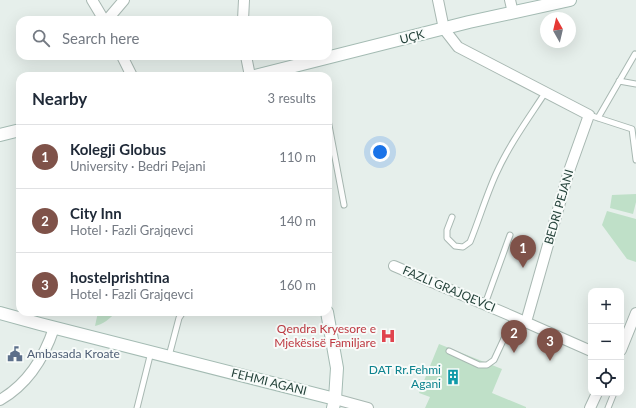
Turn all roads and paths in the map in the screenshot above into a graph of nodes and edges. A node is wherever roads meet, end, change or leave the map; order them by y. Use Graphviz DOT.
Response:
graph roads {
  1 [pos="92,0"];
  2 [pos="124,0"];
  3 [pos="244,0"];
  4 [pos="438,0"];
  5 [pos="510,0"];
  6 [pos="570,0"];
  7 [pos="513,13"];
  8 [pos="102,16"];
  9 [pos="109,16"];
  10 [pos="243,16"];
  11 [pos="444,29"];
  12 [pos="636,55"];
  13 [pos="332,59"];
  14 [pos="124,60"];
  15 [pos="247,60"];
  16 [pos="327,60"];
  17 [pos="130,72"];
  18 [pos="249,72"];
  19 [pos="282,72"];
  20 [pos="620,81"];
  21 [pos="636,84"];
  22 [pos="546,93"];
  23 [pos="593,117"];
  24 [pos="16,131"];
  25 [pos="0,135"];
  26 [pos="332,141"];
  27 [pos="636,160"];
  28 [pos="344,205"];
  29 [pos="452,217"];
  30 [pos="510,234"];
  31 [pos="394,266"];
  32 [pos="485,304"];
  33 [pos="636,312"];
  34 [pos="0,313"];
  35 [pos="180,316"];
  36 [pos="328,316"];
  37 [pos="514,317"];
  38 [pos="526,322"];
  39 [pos="54,328"];
  40 [pos="624,342"];
  41 [pos="588,350"];
  42 [pos="449,351"];
  43 [pos="151,352"];
  44 [pos="169,357"];
  45 [pos="596,396"];
  46 [pos="613,396"];
  47 [pos="0,400"];
  48 [pos="334,404"];
  49 [pos="137,408"];
  50 [pos="368,408"];
  51 [pos="590,408"];
  52 [pos="608,408"];
  1 -- 8 [label="street"];
  2 -- 9 [label="street"];
  3 -- 10 [label="street"];
  4 -- 11 [label="street"];
  5 -- 7 [label="street"];
  6 -- 7 [label="main road, UÇK"];
  7 -- 11 [label="main road, UÇK"];
  11 -- 13 [label="main road, UÇK"];
  11 -- 22 [label="street"];
  12 -- 20 [label="lane"];
  14 -- 17 [label="street"];
  15 -- 18 [label="street"];
  16 -- 19 [label="main road, UÇK"];
  20 -- 21 [label="lane"];
  20 -- 23 [label="lane"];
  22 -- 23 [label="street"];
  22 -- 29 [label="lane"];
  23 -- 27 [label="lane"];
  23 -- 38 [label="street, BEDRI PEJANI"];
  24 -- 25 [label="main road"];
  26 -- 28 [label="lane"];
  30 -- 32 [label="lane"];
  31 -- 32 [label="street, FAZLI GRAJQEVCI"];
  32 -- 37 [label="street, FAZLI GRAJQEVCI"];
  33 -- 40 [label="street"];
  34 -- 39 [label="main road, FEHMI AGANI"];
  35 -- 44 [label="lane"];
  36 -- 48 [label="main road"];
  37 -- 38 [label="street, FAZLI GRAJQEVCI"];
  37 -- 42 [label="lane"];
  38 -- 41 [label="street, FAZLI GRAJQEVCI"];
  39 -- 43 [label="main road, FEHMI AGANI"];
  39 -- 47 [label="street"];
  43 -- 44 [label="main road, FEHMI AGANI"];
  43 -- 49 [label="lane"];
  44 -- 48 [label="main road, FEHMI AGANI"];
  45 -- 51 [label="street"];
  46 -- 52 [label="lane"];
  48 -- 50 [label="street, FEHMI AGANI"];
}
